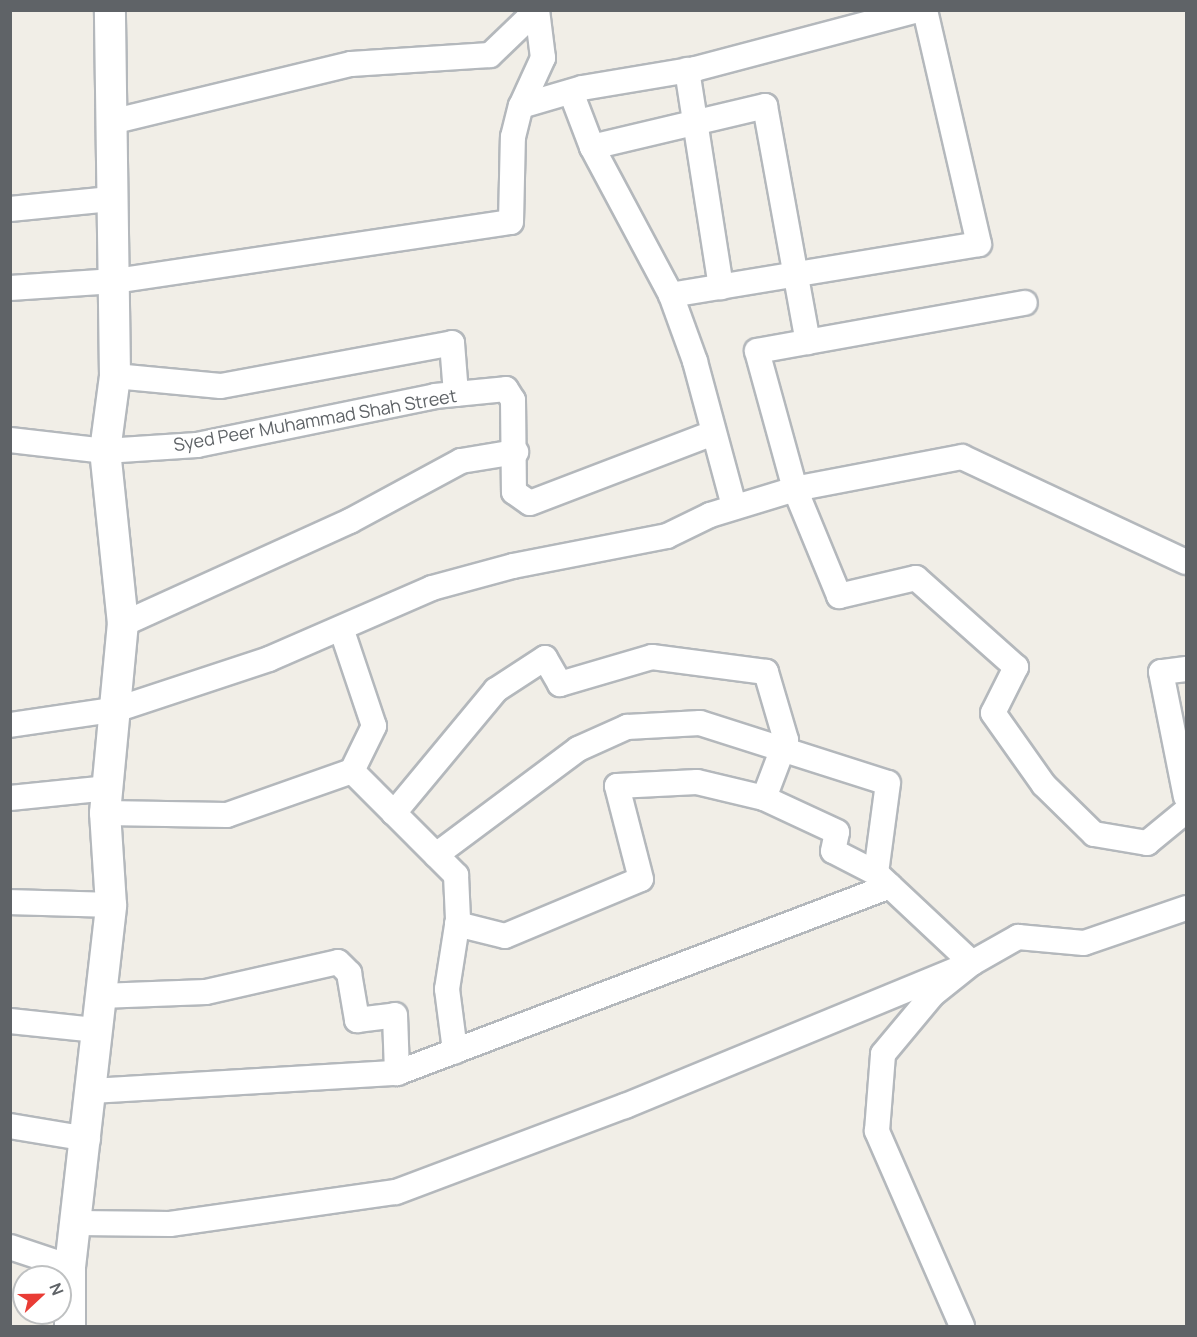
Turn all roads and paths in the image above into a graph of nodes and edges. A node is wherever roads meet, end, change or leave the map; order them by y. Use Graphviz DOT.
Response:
graph roads {
  1 [pos="110,10"];
  2 [pos="537,10"];
  3 [pos="918,10"];
  4 [pos="925,10"];
  5 [pos="687,70"];
  6 [pos="571,92"];
  7 [pos="521,106"];
  8 [pos="111,122"];
  9 [pos="696,122"];
  10 [pos="592,147"];
  11 [pos="111,199"];
  12 [pos="10,209"];
  13 [pos="793,276"];
  14 [pos="115,281"];
  15 [pos="721,287"];
  16 [pos="10,288"];
  17 [pos="671,295"];
  18 [pos="1025,303"];
  19 [pos="808,342"];
  20 [pos="115,376"];
  21 [pos="456,394"];
  22 [pos="713,433"];
  23 [pos="10,440"];
  24 [pos="105,451"];
  25 [pos="516,452"];
  26 [pos="795,489"];
  27 [pos="734,506"];
  28 [pos="1186,562"];
  29 [pos="123,624"];
  30 [pos="341,628"];
  31 [pos="1186,669"];
  32 [pos="118,709"];
  33 [pos="10,725"];
  34 [pos="781,753"];
  35 [pos="1184,764"];
  36 [pos="352,771"];
  37 [pos="1186,796"];
  38 [pos="10,798"];
  39 [pos="764,798"];
  40 [pos="106,801"];
  41 [pos="1186,811"];
  42 [pos="394,813"];
  43 [pos="436,855"];
  44 [pos="883,879"];
  45 [pos="10,902"];
  46 [pos="111,905"];
  47 [pos="1186,908"];
  48 [pos="457,924"];
  49 [pos="972,963"];
  50 [pos="99,996"];
  51 [pos="10,1021"];
  52 [pos="95,1030"];
  53 [pos="455,1051"];
  54 [pos="397,1073"];
  55 [pos="91,1091"];
  56 [pos="10,1126"];
  57 [pos="88,1138"];
  58 [pos="77,1223"];
  59 [pos="10,1247"];
  60 [pos="64,1265"];
  61 [pos="70,1265"];
  62 [pos="962,1326"];
  1 -- 8 [label="street"];
  2 -- 7 [label="street"];
  2 -- 8 [label="street"];
  3 -- 5 [label="street"];
  4 -- 13 [label="street"];
  5 -- 6 [label="street"];
  5 -- 9 [label="street"];
  6 -- 7 [label="street"];
  6 -- 10 [label="street"];
  7 -- 14 [label="street"];
  8 -- 11 [label="street"];
  9 -- 10 [label="street"];
  9 -- 13 [label="street"];
  9 -- 15 [label="street"];
  10 -- 17 [label="street"];
  11 -- 12 [label="street"];
  11 -- 14 [label="street"];
  13 -- 15 [label="street"];
  13 -- 19 [label="street"];
  14 -- 16 [label="street"];
  14 -- 20 [label="street"];
  15 -- 17 [label="street"];
  17 -- 22 [label="street"];
  18 -- 19 [label="street"];
  19 -- 26 [label="street"];
  20 -- 21 [label="street"];
  20 -- 24 [label="street"];
  21 -- 24 [label="street, Syed Peer Muhammad Shah Street"];
  21 -- 25 [label="street, Syed Peer Muhammad Shah Street"];
  22 -- 25 [label="street"];
  22 -- 27 [label="street"];
  23 -- 24 [label="street, Syed Peer Muhammad Shah Street"];
  24 -- 29 [label="street"];
  25 -- 29 [label="street"];
  26 -- 27 [label="street"];
  26 -- 28 [label="street"];
  26 -- 41 [label="street"];
  27 -- 30 [label="street"];
  29 -- 32 [label="street"];
  30 -- 32 [label="street"];
  30 -- 36 [label="street"];
  31 -- 35 [label="street"];
  32 -- 33 [label="street"];
  32 -- 40 [label="street"];
  34 -- 39 [label="street"];
  34 -- 42 [label="street"];
  34 -- 43 [label="street"];
  34 -- 44 [label="street"];
  35 -- 37 [label="street"];
  36 -- 40 [label="street"];
  36 -- 42 [label="street"];
  38 -- 40 [label="street"];
  39 -- 44 [label="street"];
  39 -- 48 [label="street"];
  40 -- 46 [label="street"];
  42 -- 43 [label="street"];
  43 -- 48 [label="street"];
  44 -- 49 [label="street"];
  44 -- 53 [label="street"];
  45 -- 46 [label="street"];
  46 -- 50 [label="street"];
  47 -- 49 [label="street"];
  48 -- 53 [label="street"];
  49 -- 58 [label="street"];
  49 -- 62 [label="street"];
  50 -- 52 [label="street"];
  50 -- 54 [label="street"];
  51 -- 52 [label="street"];
  52 -- 55 [label="street"];
  53 -- 54 [label="street"];
  54 -- 55 [label="street"];
  55 -- 57 [label="street"];
  56 -- 57 [label="street"];
  57 -- 58 [label="street"];
  58 -- 61 [label="street"];
  59 -- 60 [label="street"];
}
